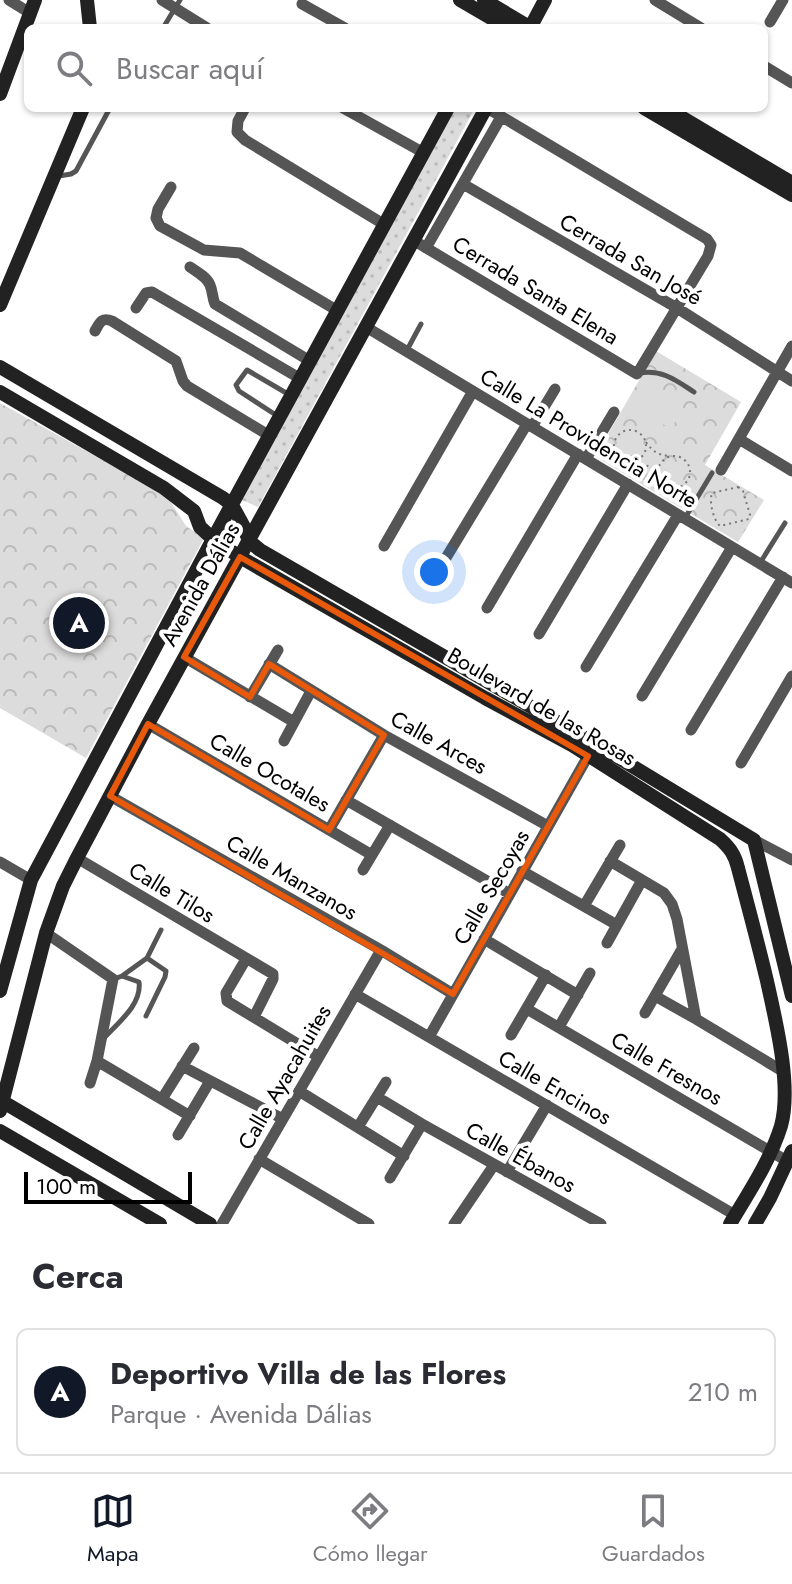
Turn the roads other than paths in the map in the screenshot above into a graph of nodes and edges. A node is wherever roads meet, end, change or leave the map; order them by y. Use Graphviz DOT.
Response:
graph roads {
  1 [pos="9,0"];
  2 [pos="87,0"];
  3 [pos="162,0"];
  4 [pos="460,0"];
  5 [pos="484,0"];
  6 [pos="545,0"];
  7 [pos="655,0"];
  8 [pos="783,0"];
  9 [pos="178,4"];
  10 [pos="302,4"];
  11 [pos="32,6"];
  12 [pos="501,17"];
  13 [pos="770,22"];
  14 [pos="90,24"];
  15 [pos="166,24"];
  16 [pos="202,24"];
  17 [pos="338,24"];
  18 [pos="520,24"];
  19 [pos="533,24"];
  20 [pos="694,24"];
  21 [pos="24,28"];
  22 [pos="768,68"];
  23 [pos="792,83"];
  24 [pos="0,94"];
  25 [pos="81,112"];
  26 [pos="108,112"];
  27 [pos="243,112"];
  28 [pos="350,112"];
  29 [pos="446,112"];
  30 [pos="484,112"];
  31 [pos="493,112"];
  32 [pos="651,112"];
  33 [pos="673,112"];
  34 [pos="501,117"];
  35 [pos="424,153"];
  36 [pos="54,177"];
  37 [pos="792,183"];
  38 [pos="463,184"];
  39 [pos="171,187"];
  40 [pos="792,195"];
  41 [pos="385,225"];
  42 [pos="420,244"];
  43 [pos="190,267"];
  44 [pos="0,305"];
  45 [pos="136,308"];
  46 [pos="677,308"];
  47 [pos="338,311"];
  48 [pos="421,324"];
  49 [pos="366,327"];
  50 [pos="95,331"];
  51 [pos="792,346"];
  52 [pos="406,351"];
  53 [pos="310,361"];
  54 [pos="0,367"];
  55 [pos="778,372"];
  56 [pos="637,374"];
  57 [pos="301,379"];
  58 [pos="792,381"];
  59 [pos="555,389"];
  60 [pos="473,391"];
  61 [pos="0,392"];
  62 [pos="694,392"];
  63 [pos="291,395"];
  64 [pos="614,412"];
  65 [pos="280,417"];
  66 [pos="530,425"];
  67 [pos="270,436"];
  68 [pos="739,439"];
  69 [pos="582,457"];
  70 [pos="717,471"];
  71 [pos="792,471"];
  72 [pos="628,484"];
  73 [pos="232,505"];
  74 [pos="682,517"];
  75 [pos="785,523"];
  76 [pos="213,539"];
  77 [pos="249,541"];
  78 [pos="384,546"];
  79 [pos="732,547"];
  80 [pos="240,557"];
  81 [pos="760,564"];
  82 [pos="435,576"];
  83 [pos="787,580"];
  84 [pos="487,608"];
  85 [pos="539,634"];
  86 [pos="278,650"];
  87 [pos="184,657"];
  88 [pos="269,664"];
  89 [pos="586,667"];
  90 [pos="792,676"];
  91 [pos="311,691"];
  92 [pos="642,696"];
  93 [pos="250,697"];
  94 [pos="294,722"];
  95 [pos="148,724"];
  96 [pos="691,730"];
  97 [pos="384,735"];
  98 [pos="284,741"];
  99 [pos="591,750"];
  100 [pos="741,763"];
  101 [pos="110,796"];
  102 [pos="346,800"];
  103 [pos="390,825"];
  104 [pos="548,826"];
  105 [pos="329,830"];
  106 [pos="754,840"];
  107 [pos="620,845"];
  108 [pos="372,855"];
  109 [pos="77,858"];
  110 [pos="792,860"];
  111 [pos="610,861"];
  112 [pos="0,862"];
  113 [pos="363,870"];
  114 [pos="522,871"];
  115 [pos="31,880"];
  116 [pos="642,880"];
  117 [pos="510,894"];
  118 [pos="584,906"];
  119 [pos="617,925"];
  120 [pos="161,930"];
  121 [pos="46,933"];
  122 [pos="484,939"];
  123 [pos="607,943"];
  124 [pos="5,949"];
  125 [pos="682,949"];
  126 [pos="381,950"];
  127 [pos="147,958"];
  128 [pos="246,959"];
  129 [pos="590,973"];
  130 [pos="546,975"];
  131 [pos="117,978"];
  132 [pos="0,991"];
  133 [pos="355,994"];
  134 [pos="453,994"];
  135 [pos="578,995"];
  136 [pos="655,996"];
  137 [pos="792,996"];
  138 [pos="527,1009"];
  139 [pos="645,1013"];
  140 [pos="146,1016"];
  141 [pos="254,1017"];
  142 [pos="696,1019"];
  143 [pos="559,1027"];
  144 [pos="511,1035"];
  145 [pos="429,1037"];
  146 [pos="99,1044"];
  147 [pos="194,1048"];
  148 [pos="319,1057"];
  149 [pos="97,1061"];
  150 [pos="182,1066"];
  151 [pos="784,1072"];
  152 [pos="210,1081"];
  153 [pos="386,1082"];
  154 [pos="90,1083"];
  155 [pos="299,1091"];
  156 [pos="377,1097"];
  157 [pos="162,1099"];
  158 [pos="1,1104"];
  159 [pos="547,1105"];
  160 [pos="190,1116"];
  161 [pos="283,1119"];
  162 [pos="422,1124"];
  163 [pos="358,1127"];
  164 [pos="0,1131"];
  165 [pos="178,1135"];
  166 [pos="771,1152"];
  167 [pos="404,1156"];
  168 [pos="790,1156"];
  169 [pos="259,1159"];
  170 [pos="494,1165"];
  171 [pos="507,1172"];
  172 [pos="390,1178"];
  173 [pos="733,1220"];
  174 [pos="160,1224"];
  175 [pos="210,1224"];
  176 [pos="222,1224"];
  177 [pos="369,1224"];
  178 [pos="454,1224"];
  179 [pos="601,1224"];
  180 [pos="755,1224"];
  1 -- 11 [label="street"];
  2 -- 14 [label="main road"];
  3 -- 9 [label="street"];
  4 -- 12 [label="main road"];
  5 -- 12 [label="main road"];
  6 -- 19 [label="main road"];
  7 -- 20 [label="street"];
  8 -- 13 [label="street"];
  9 -- 15 [label="lane"];
  9 -- 16 [label="street"];
  10 -- 17 [label="street"];
  12 -- 18 [label="main road"];
  21 -- 24 [label="main road"];
  22 -- 23 [label="street"];
  25 -- 36 [label="main road"];
  26 -- 36 [label="lane"];
  27 -- 41 [label="street"];
  28 -- 35 [label="street"];
  29 -- 35 [label="main road, Avenida Dálias"];
  30 -- 42 [label="main road, Avenida Dálias"];
  31 -- 34 [label="street"];
  32 -- 40 [label="main road"];
  33 -- 37 [label="main road"];
  34 -- 38 [label="street"];
  34 -- 46 [label="street"];
  35 -- 41 [label="main road, Avenida Dálias"];
  36 -- 44 [label="main road"];
  38 -- 42 [label="street"];
  38 -- 46 [label="street, Cerrada San José"];
  39 -- 47 [label="street"];
  41 -- 47 [label="main road, Avenida Dálias"];
  42 -- 49 [label="main road, Avenida Dálias"];
  42 -- 56 [label="street, Cerrada Santa Elena"];
  43 -- 53 [label="street"];
  45 -- 57 [label="street"];
  46 -- 55 [label="street, Cerrada San José"];
  46 -- 56 [label="street"];
  47 -- 53 [label="main road, Avenida Dálias"];
  48 -- 52 [label="lane"];
  49 -- 52 [label="street, Calle La Providencia Norte"];
  49 -- 77 [label="main road, Avenida Dálias"];
  50 -- 67 [label="street"];
  51 -- 55 [label="street"];
  52 -- 60 [label="street, Calle La Providencia Norte"];
  53 -- 57 [label="main road, Avenida Dálias"];
  54 -- 73 [label="main road"];
  55 -- 58 [label="street, Cerrada San José"];
  55 -- 68 [label="street"];
  56 -- 62 [label="lane"];
  57 -- 63 [label="main road, Avenida Dálias"];
  59 -- 66 [label="street"];
  60 -- 66 [label="street, Calle La Providencia Norte"];
  60 -- 78 [label="street"];
  61 -- 76 [label="main road, Boulevard de las Rosas"];
  63 -- 65 [label="main road, Avenida Dálias"];
  63 -- 65 [label="lane"];
  64 -- 69 [label="street"];
  65 -- 67 [label="main road, Avenida Dálias"];
  66 -- 69 [label="street, Calle La Providencia Norte"];
  66 -- 82 [label="street"];
  67 -- 73 [label="main road, Avenida Dálias"];
  68 -- 70 [label="street"];
  68 -- 71 [label="street"];
  69 -- 72 [label="street, Calle La Providencia Norte"];
  69 -- 84 [label="street"];
  70 -- 74 [label="lane"];
  72 -- 74 [label="street, Calle La Providencia Norte"];
  72 -- 85 [label="street"];
  73 -- 76 [label="main road, Avenida Dálias"];
  73 -- 77 [label="main road"];
  74 -- 79 [label="street, Calle La Providencia Norte"];
  74 -- 89 [label="street"];
  75 -- 81 [label="lane"];
  76 -- 80 [label="main road, Boulevard de las Rosas"];
  76 -- 115 [label="main road, Avenida Dálias"];
  77 -- 80 [label="main road, Avenida Dálias"];
  77 -- 99 [label="main road, Boulevard de las Rosas"];
  79 -- 81 [label="street, Calle La Providencia Norte"];
  79 -- 92 [label="street"];
  80 -- 87 [label="main road, Avenida Dálias"];
  80 -- 99 [label="main road, Boulevard de las Rosas"];
  81 -- 83 [label="street, Calle La Providencia Norte"];
  83 -- 96 [label="street"];
  86 -- 88 [label="street"];
  87 -- 93 [label="street"];
  87 -- 95 [label="main road, Avenida Dálias"];
  88 -- 91 [label="street, Calle Arces"];
  88 -- 93 [label="street"];
  90 -- 100 [label="street"];
  91 -- 94 [label="street"];
  91 -- 97 [label="street, Calle Arces"];
  93 -- 94 [label="street"];
  94 -- 98 [label="street"];
  95 -- 101 [label="main road, Avenida Dálias"];
  95 -- 105 [label="street, Calle Ocotales"];
  97 -- 102 [label="street"];
  97 -- 104 [label="street, Calle Arces"];
  99 -- 104 [label="street, Calle Secoyas"];
  99 -- 106 [label="main road, Boulevard de las Rosas"];
  99 -- 151 [label="main road, Boulevard de las Rosas"];
  101 -- 109 [label="main road, Avenida Dálias"];
  101 -- 126 [label="street, Calle Manzanos"];
  102 -- 103 [label="street, Calle Ocotales"];
  102 -- 105 [label="street"];
  103 -- 108 [label="street"];
  103 -- 117 [label="street, Calle Ocotales"];
  104 -- 114 [label="street, Calle Secoyas"];
  105 -- 108 [label="street, Calle Ocotales"];
  106 -- 110 [label="street"];
  106 -- 137 [label="main road"];
  107 -- 111 [label="street"];
  108 -- 113 [label="street"];
  109 -- 121 [label="main road, Avenida Dálias"];
  109 -- 128 [label="street, Calle Tilos"];
  111 -- 116 [label="street"];
  111 -- 118 [label="street"];
  112 -- 115 [label="street"];
  114 -- 117 [label="street, Calle Secoyas"];
  114 -- 118 [label="street"];
  115 -- 124 [label="main road, Avenida Dálias"];
  116 -- 119 [label="street"];
  116 -- 125 [label="street"];
  117 -- 122 [label="street, Calle Secoyas"];
  118 -- 119 [label="street"];
  119 -- 123 [label="street"];
  120 -- 127 [label="lane"];
  121 -- 131 [label="street"];
  121 -- 158 [label="main road, Avenida Dálias"];
  122 -- 130 [label="street"];
  122 -- 134 [label="street, Calle Secoyas"];
  124 -- 132 [label="main road, Avenida Dálias"];
  125 -- 136 [label="street"];
  125 -- 142 [label="street"];
  126 -- 133 [label="street, Calle Ayacahuites"];
  126 -- 134 [label="street, Calle Manzanos"];
  127 -- 131 [label="lane"];
  127 -- 140 [label="lane"];
  128 -- 141 [label="street, Calle Tilos"];
  128 -- 141 [label="street"];
  129 -- 135 [label="street"];
  130 -- 135 [label="street"];
  130 -- 138 [label="street"];
  131 -- 146 [label="street"];
  131 -- 146 [label="lane"];
  133 -- 145 [label="street, Calle Encinos"];
  133 -- 148 [label="street, Calle Ayacahuites"];
  134 -- 145 [label="street, Calle Secoyas"];
  135 -- 143 [label="street"];
  136 -- 139 [label="street"];
  136 -- 142 [label="street"];
  138 -- 143 [label="street, Calle Fresnos"];
  138 -- 144 [label="street"];
  141 -- 148 [label="street"];
  142 -- 151 [label="street"];
  143 -- 166 [label="street, Calle Fresnos"];
  145 -- 159 [label="street, Calle Encinos"];
  146 -- 149 [label="street"];
  147 -- 150 [label="street"];
  148 -- 155 [label="street, Calle Ayacahuites"];
  149 -- 154 [label="street"];
  149 -- 157 [label="street"];
  150 -- 152 [label="street"];
  150 -- 157 [label="street"];
  151 -- 166 [label="main road, Boulevard de las Rosas"];
  152 -- 160 [label="street"];
  152 -- 161 [label="street"];
  153 -- 156 [label="street"];
  155 -- 161 [label="street, Calle Ayacahuites"];
  155 -- 163 [label="street"];
  156 -- 162 [label="street, Calle Ébanos"];
  156 -- 163 [label="street"];
  157 -- 160 [label="street"];
  158 -- 175 [label="main road"];
  159 -- 171 [label="street"];
  159 -- 173 [label="street, Calle Encinos"];
  160 -- 165 [label="street"];
  161 -- 169 [label="street, Calle Ayacahuites"];
  162 -- 167 [label="street"];
  162 -- 170 [label="street, Calle Ébanos"];
  163 -- 167 [label="street"];
  164 -- 174 [label="main road"];
  166 -- 168 [label="street, Calle Fresnos"];
  166 -- 173 [label="main road, Boulevard de las Rosas"];
  167 -- 172 [label="street"];
  168 -- 180 [label="main road"];
  169 -- 176 [label="street, Calle Ayacahuites"];
  169 -- 177 [label="street"];
  170 -- 171 [label="street, Calle Ébanos"];
  170 -- 178 [label="street"];
  171 -- 179 [label="street, Calle Ébanos"];
}
